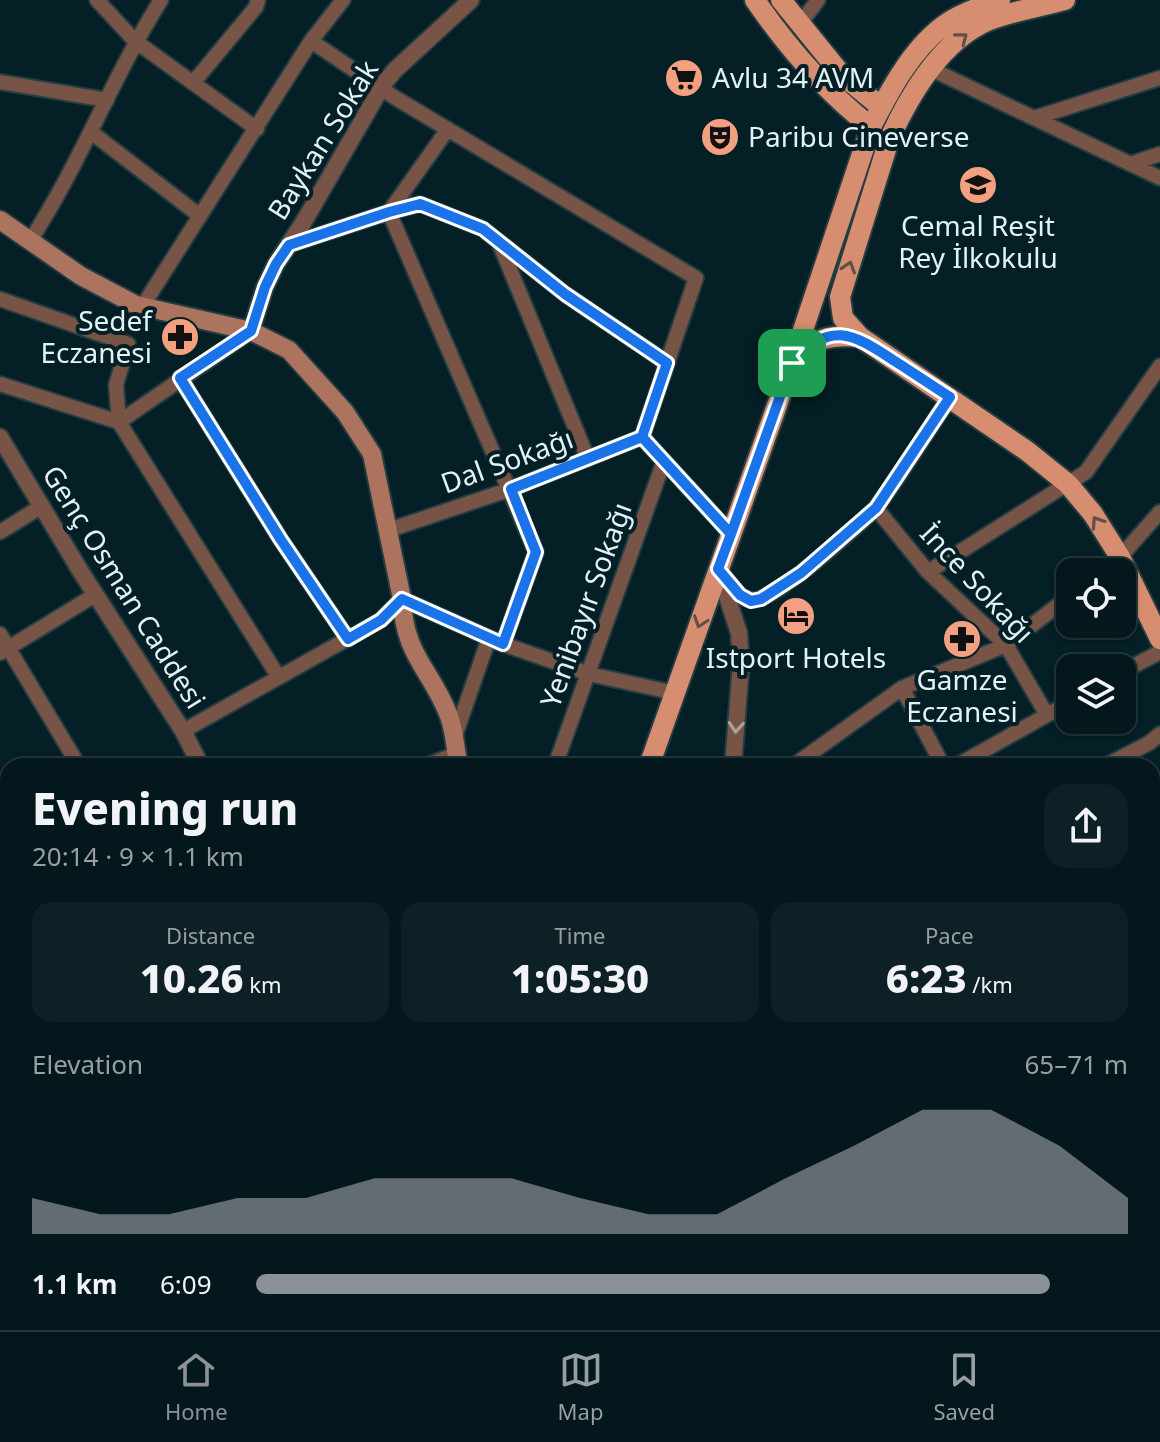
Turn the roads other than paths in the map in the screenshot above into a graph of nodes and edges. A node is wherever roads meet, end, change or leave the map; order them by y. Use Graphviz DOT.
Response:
graph roads {
  1 [pos="161,0"];
  2 [pos="343,0"];
  3 [pos="471,0"];
  4 [pos="755,0"];
  5 [pos="781,0"];
  6 [pos="818,0"];
  7 [pos="1000,0"];
  8 [pos="1065,0"];
  9 [pos="253,2"];
  10 [pos="106,3"];
  11 [pos="799,25"];
  12 [pos="135,41"];
  13 [pos="311,41"];
  14 [pos="931,69"];
  15 [pos="1160,78"];
  16 [pos="0,82"];
  17 [pos="193,83"];
  18 [pos="381,88"];
  19 [pos="107,100"];
  20 [pos="881,107"];
  21 [pos="1034,118"];
  22 [pos="871,127"];
  23 [pos="257,129"];
  24 [pos="448,129"];
  25 [pos="91,132"];
  26 [pos="1160,154"];
  27 [pos="1130,164"];
  28 [pos="1160,178"];
  29 [pos="389,212"];
  30 [pos="200,216"];
  31 [pos="0,220"];
  32 [pos="30,241"];
  33 [pos="498,241"];
  34 [pos="289,245"];
  35 [pos="0,299"];
  36 [pos="142,307"];
  37 [pos="251,331"];
  38 [pos="860,337"];
  39 [pos="667,363"];
  40 [pos="792,363"];
  41 [pos="1160,366"];
  42 [pos="180,378"];
  43 [pos="0,384"];
  44 [pos="950,397"];
  45 [pos="119,422"];
  46 [pos="0,437"];
  47 [pos="642,437"];
  48 [pos="5,452"];
  49 [pos="588,459"];
  50 [pos="664,461"];
  51 [pos="1068,484"];
  52 [pos="511,489"];
  53 [pos="42,506"];
  54 [pos="876,508"];
  55 [pos="1160,512"];
  56 [pos="389,530"];
  57 [pos="0,532"];
  58 [pos="731,534"];
  59 [pos="1120,557"];
  60 [pos="718,569"];
  61 [pos="928,572"];
  62 [pos="95,595"];
  63 [pos="402,599"];
  64 [pos="1056,607"];
  65 [pos="1158,629"];
  66 [pos="0,634"];
  67 [pos="489,638"];
  68 [pos="348,639"];
  69 [pos="503,644"];
  70 [pos="1006,645"];
  71 [pos="4,651"];
  72 [pos="1160,652"];
  73 [pos="1136,665"];
  74 [pos="589,674"];
  75 [pos="278,676"];
  76 [pos="902,688"];
  77 [pos="675,693"];
  78 [pos="1056,710"];
  79 [pos="1047,715"];
  80 [pos="183,731"];
  81 [pos="1160,734"];
  82 [pos="456,753"];
  83 [pos="74,758"];
  84 [pos="197,758"];
  85 [pos="558,758"];
  86 [pos="652,758"];
  87 [pos="734,758"];
  88 [pos="804,758"];
  89 [pos="939,758"];
  90 [pos="970,758"];
  91 [pos="1120,758"];
  92 [pos="549,1330"];
  93 [pos="556,1330"];
  1 -- 12 [label="street"];
  2 -- 13 [label="street"];
  3 -- 18 [label="street, Baykan Sokak"];
  4 -- 22 [label="main road"];
  5 -- 11 [label="main road"];
  6 -- 11 [label="street"];
  7 -- 20 [label="main road"];
  14 -- 8 [label="main road, one-way"];
  9 -- 17 [label="street"];
  10 -- 12 [label="street"];
  11 -- 20 [label="main road"];
  12 -- 17 [label="street"];
  12 -- 19 [label="street"];
  13 -- 18 [label="street"];
  13 -- 23 [label="street"];
  14 -- 21 [label="street"];
  38 -- 14 [label="main road, one-way"];
  15 -- 21 [label="street"];
  16 -- 19 [label="street"];
  17 -- 23 [label="street"];
  18 -- 24 [label="street"];
  18 -- 34 [label="street, Baykan Sokak"];
  19 -- 25 [label="street"];
  20 -- 22 [label="main road"];
  21 -- 27 [label="street"];
  22 -- 40 [label="main road"];
  23 -- 30 [label="street"];
  24 -- 29 [label="street"];
  24 -- 39 [label="street"];
  25 -- 30 [label="street"];
  25 -- 32 [label="street"];
  26 -- 27 [label="street"];
  27 -- 28 [label="street"];
  29 -- 33 [label="street"];
  29 -- 34 [label="street"];
  29 -- 52 [label="street"];
  30 -- 36 [label="street"];
  31 -- 32 [label="main road"];
  32 -- 36 [label="main road"];
  33 -- 39 [label="street"];
  33 -- 49 [label="street"];
  34 -- 37 [label="street, Baykan Sokak"];
  35 -- 45 [label="street"];
  36 -- 37 [label="main road"];
  37 -- 42 [label="street"];
  37 -- 56 [label="main road"];
  38 -- 40 [label="main road"];
  38 -- 44 [label="main road"];
  39 -- 47 [label="street"];
  40 -- 58 [label="main road"];
  41 -- 51 [label="street"];
  42 -- 45 [label="street"];
  42 -- 68 [label="street"];
  43 -- 45 [label="street"];
  44 -- 51 [label="main road"];
  44 -- 54 [label="street"];
  45 -- 75 [label="street"];
  46 -- 48 [label="street, Genç Osman Caddesi"];
  47 -- 49 [label="street, Dal Sokağı"];
  47 -- 50 [label="street"];
  48 -- 53 [label="street, Genç Osman Caddesi"];
  49 -- 52 [label="street, Dal Sokağı"];
  50 -- 58 [label="street"];
  50 -- 74 [label="street, Yenibayır Sokağı"];
  59 -- 51 [label="main road, one-way"];
  51 -- 61 [label="street"];
  52 -- 56 [label="street, Dal Sokağı"];
  52 -- 69 [label="street"];
  53 -- 57 [label="street"];
  53 -- 62 [label="street, Genç Osman Caddesi"];
  54 -- 60 [label="street"];
  54 -- 61 [label="street, İnce Sokağı"];
  55 -- 59 [label="street"];
  56 -- 63 [label="main road"];
  58 -- 60 [label="main road"];
  59 -- 65 [label="main road"];
  60 -- 77 [label="main road, one-way"];
  60 -- 87 [label="street, one-way"];
  61 -- 70 [label="street, İnce Sokağı"];
  62 -- 71 [label="street"];
  62 -- 80 [label="street, Genç Osman Caddesi"];
  63 -- 67 [label="street"];
  63 -- 68 [label="street"];
  63 -- 82 [label="main road"];
  64 -- 70 [label="street"];
  66 -- 71 [label="street"];
  67 -- 69 [label="street"];
  67 -- 82 [label="street"];
  68 -- 75 [label="street"];
  69 -- 74 [label="street"];
  70 -- 76 [label="street"];
  70 -- 79 [label="street, İnce Sokağı"];
  71 -- 83 [label="street"];
  72 -- 73 [label="street"];
  74 -- 77 [label="street"];
  74 -- 85 [label="street, Yenibayır Sokağı"];
  75 -- 80 [label="street"];
  76 -- 88 [label="street"];
  76 -- 89 [label="street"];
  77 -- 86 [label="main road"];
  78 -- 79 [label="street"];
  79 -- 90 [label="street"];
  80 -- 84 [label="street, Genç Osman Caddesi"];
  81 -- 91 [label="street"];
  92 -- 93 [label="street"];
}
